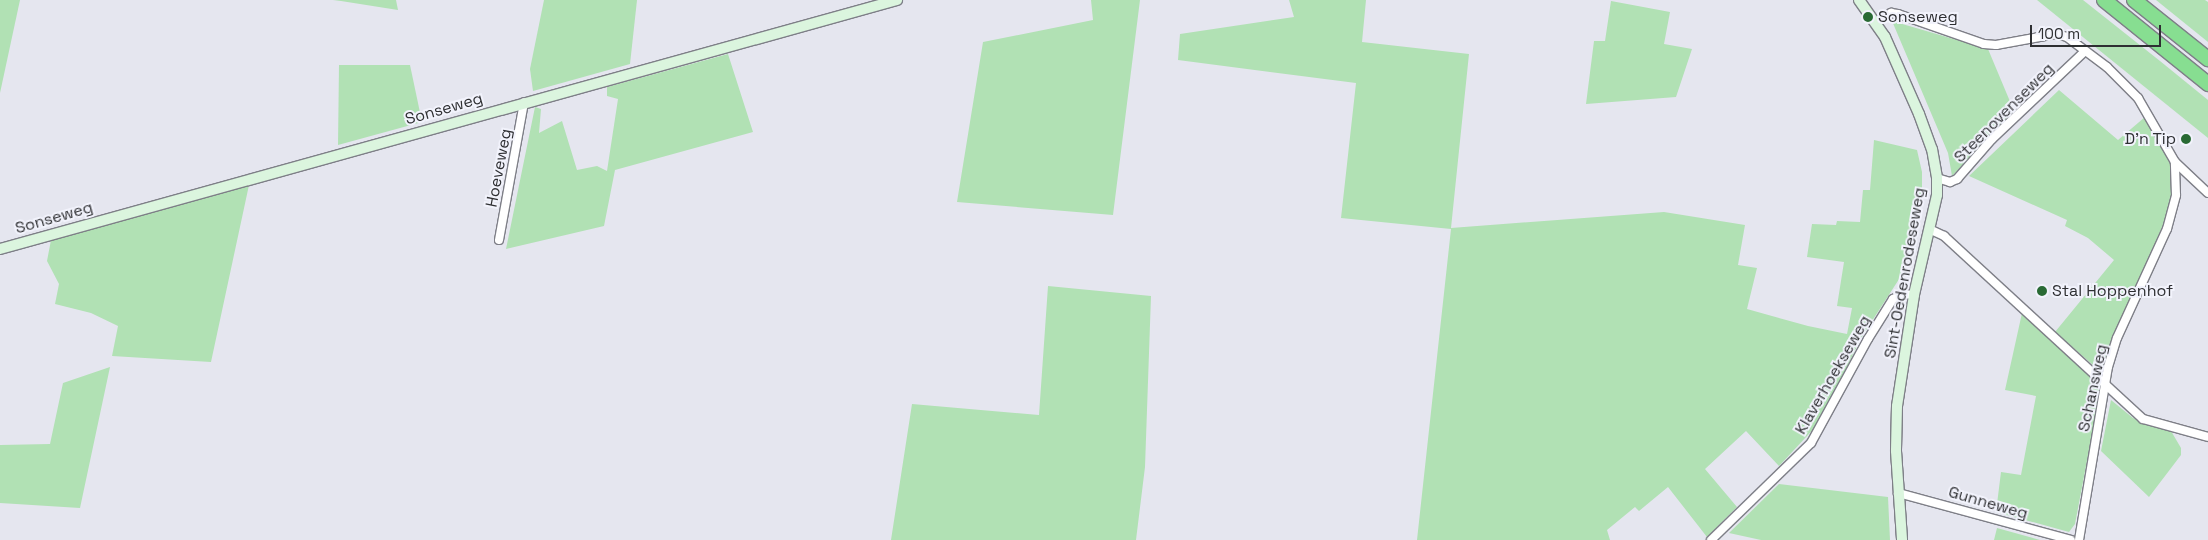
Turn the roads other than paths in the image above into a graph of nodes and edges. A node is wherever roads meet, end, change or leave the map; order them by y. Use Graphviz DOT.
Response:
graph roads {
  1 [pos="897,0"];
  2 [pos="1859,0"];
  3 [pos="2104,0"];
  4 [pos="2134,0"];
  5 [pos="1877,22"];
  6 [pos="2085,51"];
  7 [pos="2208,59"];
  8 [pos="2208,84"];
  9 [pos="524,102"];
  10 [pos="2176,162"];
  11 [pos="1937,178"];
  12 [pos="2208,193"];
  13 [pos="1929,230"];
  14 [pos="499,240"];
  15 [pos="0,249"];
  16 [pos="1914,295"];
  17 [pos="2105,386"];
  18 [pos="2208,437"];
  19 [pos="1898,493"];
  20 [pos="1711,540"];
  21 [pos="1902,540"];
  22 [pos="2071,540"];
  23 [pos="2078,540"];
  1 -- 9 [label="main road, Sonseweg"];
  2 -- 5 [label="main road, Sint-Oedenrodeseweg"];
  3 -- 8 [label="highway"];
  4 -- 7 [label="highway"];
  5 -- 6 [label="street, Steenovenseweg"];
  5 -- 11 [label="main road, Sint-Oedenrodeseweg"];
  6 -- 10 [label="street, Steenovenseweg"];
  6 -- 11 [label="street, Steenovenseweg"];
  9 -- 14 [label="street, Hoeveweg"];
  9 -- 15 [label="main road, Sonseweg"];
  10 -- 12 [label="street, Steenovenseweg"];
  10 -- 17 [label="street, Schansweg"];
  11 -- 13 [label="main road, Sint-Oedenrodeseweg"];
  13 -- 16 [label="main road, Sint-Oedenrodeseweg"];
  13 -- 17 [label="street"];
  16 -- 19 [label="main road, Sint-Oedenrodeseweg"];
  16 -- 20 [label="street, Klaverhoekseweg"];
  17 -- 18 [label="street"];
  17 -- 23 [label="street, Schansweg"];
  19 -- 21 [label="main road, Sint-Oedenrodeseweg"];
  19 -- 22 [label="street, Gunneweg"];
}
